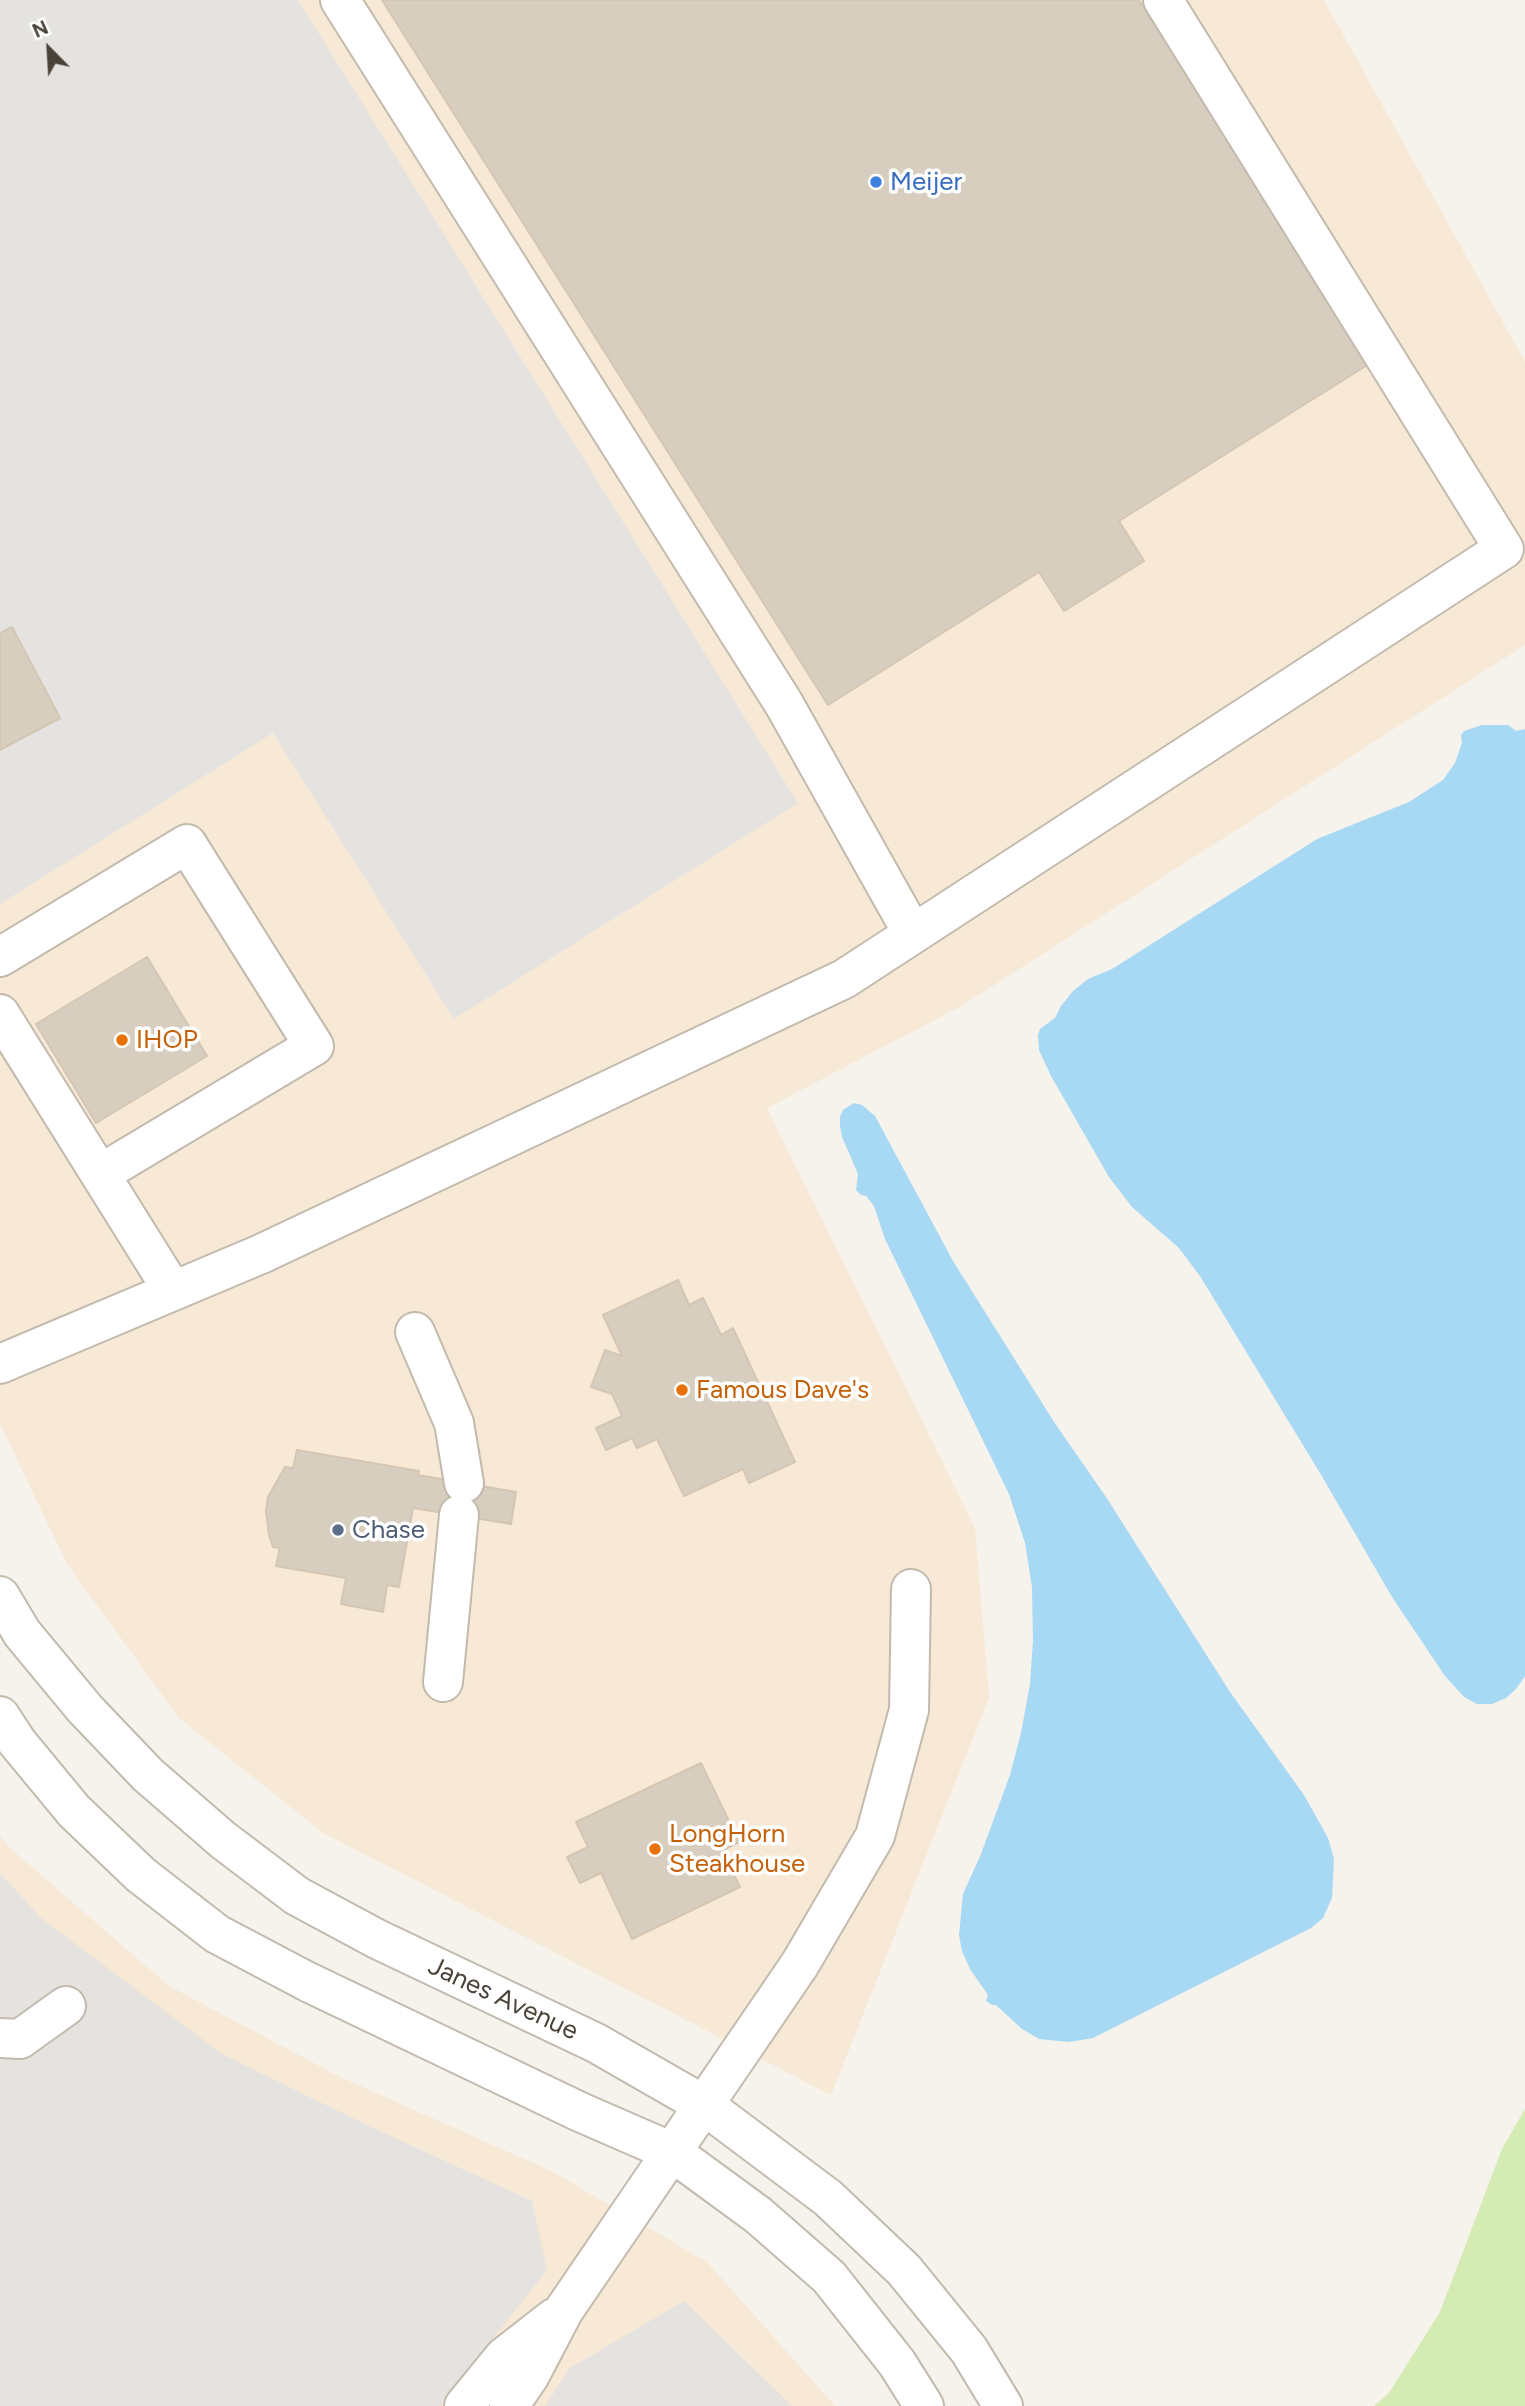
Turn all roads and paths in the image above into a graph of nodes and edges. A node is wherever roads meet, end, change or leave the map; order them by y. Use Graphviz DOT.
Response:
graph roads {
  1 [pos="340,0"];
  2 [pos="1163,0"];
  3 [pos="914,934"];
  4 [pos="0,957"];
  5 [pos="0,1014"];
  6 [pos="100,1174"];
  7 [pos="173,1291"];
  8 [pos="415,1332"];
  9 [pos="0,1364"];
  10 [pos="911,1589"];
  11 [pos="0,1596"];
  12 [pos="443,1682"];
  13 [pos="0,1716"];
  14 [pos="66,2006"];
  15 [pos="0,2038"];
  16 [pos="704,2105"];
  17 [pos="671,2152"];
  18 [pos="564,2310"];
  19 [pos="464,2406"];
  20 [pos="509,2406"];
  21 [pos="924,2406"];
  22 [pos="1003,2406"];
  1 -- 3 [label="street"];
  2 -- 3 [label="street"];
  3 -- 7 [label="street"];
  4 -- 6 [label="street"];
  5 -- 6 [label="street"];
  6 -- 7 [label="street"];
  7 -- 9 [label="street"];
  8 -- 12 [label="street"];
  10 -- 16 [label="street"];
  11 -- 16 [label="street, Janes Avenue"];
  13 -- 17 [label="street"];
  14 -- 15 [label="street"];
  16 -- 17 [label="street"];
  16 -- 22 [label="street, Janes Avenue"];
  17 -- 18 [label="street"];
  17 -- 21 [label="street"];
  18 -- 19 [label="street"];
  18 -- 20 [label="street"];
}
